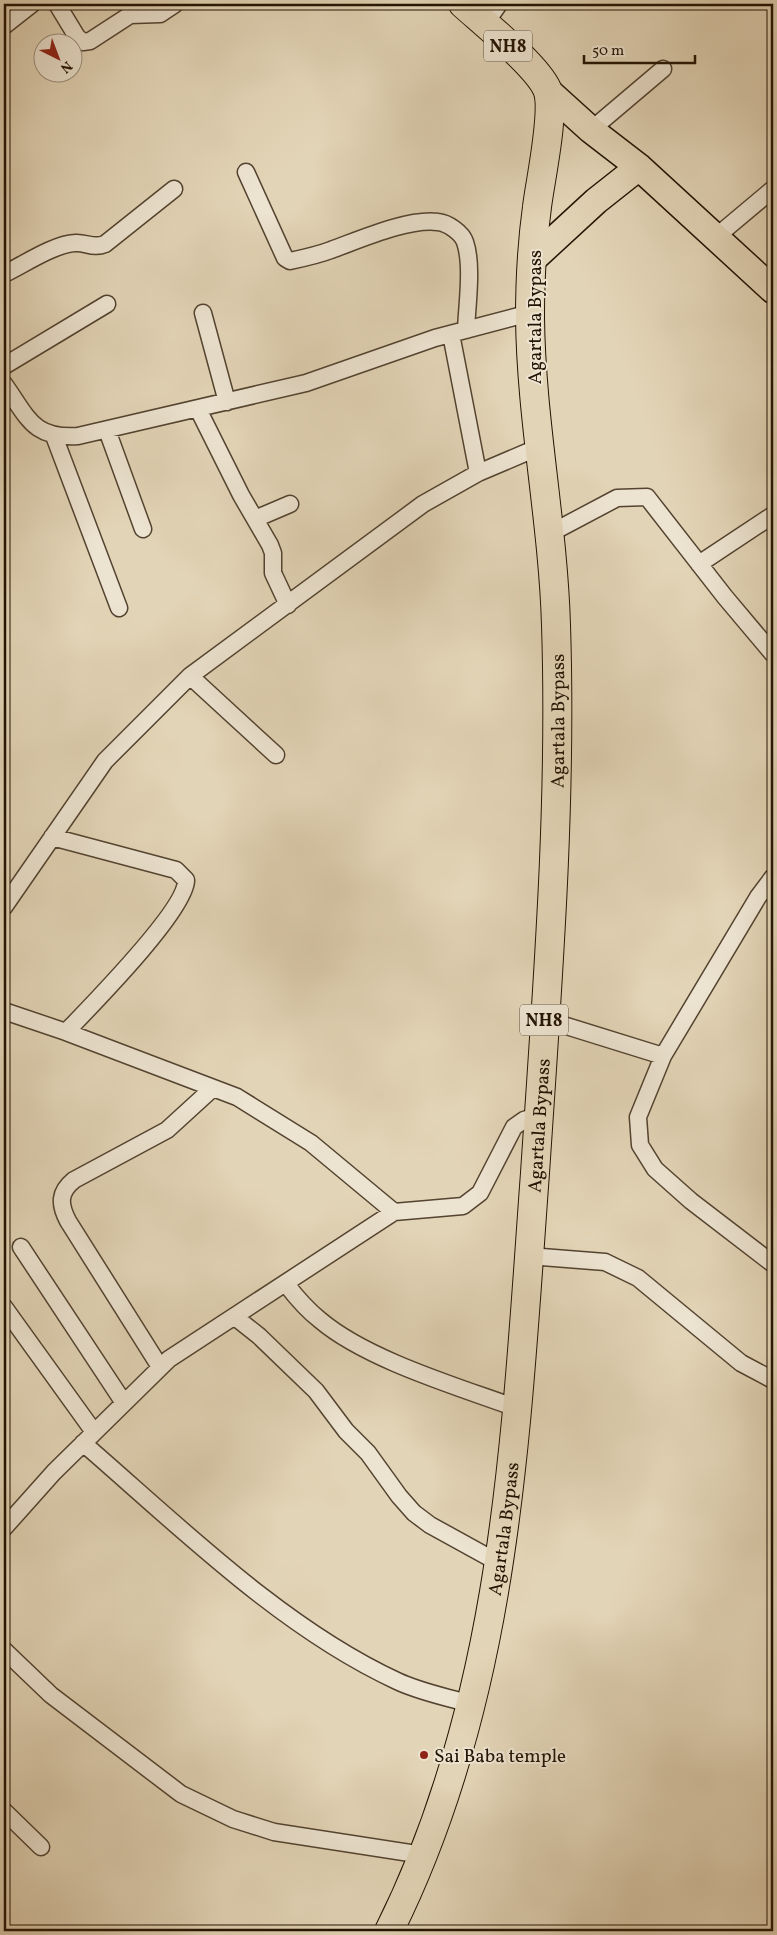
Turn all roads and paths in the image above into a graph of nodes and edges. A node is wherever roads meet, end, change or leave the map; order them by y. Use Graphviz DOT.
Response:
graph roads {
  1 [pos="57,4"];
  2 [pos="175,4"];
  3 [pos="464,4"];
  4 [pos="29,5"];
  5 [pos="492,14"];
  6 [pos="4,26"];
  7 [pos="663,69"];
  8 [pos="549,92"];
  9 [pos="591,130"];
  10 [pos="639,167"];
  11 [pos="246,172"];
  12 [pos="174,189"];
  13 [pos="773,189"];
  14 [pos="716,236"];
  15 [pos="532,260"];
  16 [pos="4,274"];
  17 [pos="773,290"];
  18 [pos="107,304"];
  19 [pos="204,313"];
  20 [pos="530,313"];
  21 [pos="458,332"];
  22 [pos="4,366"];
  23 [pos="4,384"];
  24 [pos="227,402"];
  25 [pos="198,409"];
  26 [pos="106,430"];
  27 [pos="54,436"];
  28 [pos="539,446"];
  29 [pos="478,473"];
  30 [pos="290,504"];
  31 [pos="773,515"];
  32 [pos="255,519"];
  33 [pos="143,529"];
  34 [pos="549,534"];
  35 [pos="699,564"];
  36 [pos="288,605"];
  37 [pos="119,608"];
  38 [pos="773,654"];
  39 [pos="190,676"];
  40 [pos="276,755"];
  41 [pos="52,836"];
  42 [pos="773,877"];
  43 [pos="4,907"];
  44 [pos="4,1012"];
  45 [pos="544,1019"];
  46 [pos="66,1032"];
  47 [pos="662,1056"];
  48 [pos="213,1088"];
  49 [pos="540,1115"];
  50 [pos="394,1212"];
  51 [pos="21,1247"];
  52 [pos="529,1256"];
  53 [pos="773,1264"];
  54 [pos="286,1284"];
  55 [pos="4,1307"];
  56 [pos="235,1316"];
  57 [pos="160,1367"];
  58 [pos="773,1380"];
  59 [pos="124,1403"];
  60 [pos="519,1409"];
  61 [pos="89,1438"];
  62 [pos="4,1528"];
  63 [pos="499,1563"];
  64 [pos="4,1650"];
  65 [pos="470,1704"];
  66 [pos="4,1811"];
  67 [pos="41,1848"];
  68 [pos="422,1859"];
  69 [pos="389,1931"];
  1 -- 2 [label="street"];
  3 -- 5 [label="highway, NH8"];
  4 -- 6 [label="street"];
  5 -- 8 [label="highway, NH8"];
  7 -- 9 [label="street"];
  8 -- 9 [label="main road"];
  8 -- 15 [label="highway, Agartala Bypass / NH8"];
  9 -- 10 [label="main road"];
  10 -- 14 [label="main road"];
  10 -- 15 [label="main road"];
  11 -- 21 [label="street"];
  12 -- 16 [label="street"];
  13 -- 14 [label="street"];
  14 -- 17 [label="main road"];
  15 -- 20 [label="highway, Agartala Bypass / NH8"];
  18 -- 22 [label="street"];
  19 -- 24 [label="street"];
  20 -- 21 [label="street"];
  20 -- 28 [label="highway, Agartala Bypass / NH8"];
  21 -- 24 [label="street"];
  21 -- 29 [label="street"];
  23 -- 27 [label="street"];
  24 -- 25 [label="street"];
  25 -- 26 [label="street"];
  25 -- 32 [label="street"];
  26 -- 27 [label="street"];
  26 -- 33 [label="street"];
  27 -- 37 [label="street"];
  28 -- 29 [label="street"];
  28 -- 34 [label="highway, Agartala Bypass / NH8"];
  29 -- 36 [label="street"];
  30 -- 32 [label="street"];
  31 -- 35 [label="street"];
  32 -- 36 [label="street"];
  34 -- 35 [label="street"];
  34 -- 45 [label="highway, Agartala Bypass / NH8"];
  35 -- 38 [label="street"];
  36 -- 39 [label="street"];
  39 -- 40 [label="street"];
  39 -- 41 [label="street"];
  41 -- 43 [label="street"];
  41 -- 46 [label="street"];
  42 -- 47 [label="street"];
  44 -- 46 [label="street"];
  45 -- 47 [label="street"];
  45 -- 49 [label="highway, Agartala Bypass / NH8"];
  46 -- 48 [label="street"];
  47 -- 53 [label="street"];
  48 -- 50 [label="street"];
  48 -- 57 [label="street"];
  49 -- 50 [label="street"];
  49 -- 52 [label="highway, Agartala Bypass / NH8"];
  50 -- 54 [label="street"];
  51 -- 59 [label="street"];
  52 -- 58 [label="street"];
  52 -- 60 [label="highway, Agartala Bypass / NH8"];
  54 -- 56 [label="street"];
  54 -- 60 [label="street"];
  55 -- 61 [label="street"];
  56 -- 57 [label="street"];
  56 -- 63 [label="street"];
  57 -- 59 [label="street"];
  59 -- 61 [label="street"];
  60 -- 63 [label="highway, Agartala Bypass / NH8"];
  61 -- 62 [label="street"];
  61 -- 65 [label="street"];
  63 -- 65 [label="highway, Agartala Bypass / NH8"];
  64 -- 68 [label="street"];
  65 -- 68 [label="highway, Agartala Bypass / NH8"];
  66 -- 67 [label="street"];
  68 -- 69 [label="highway, Agartala Bypass / NH8"];
}
